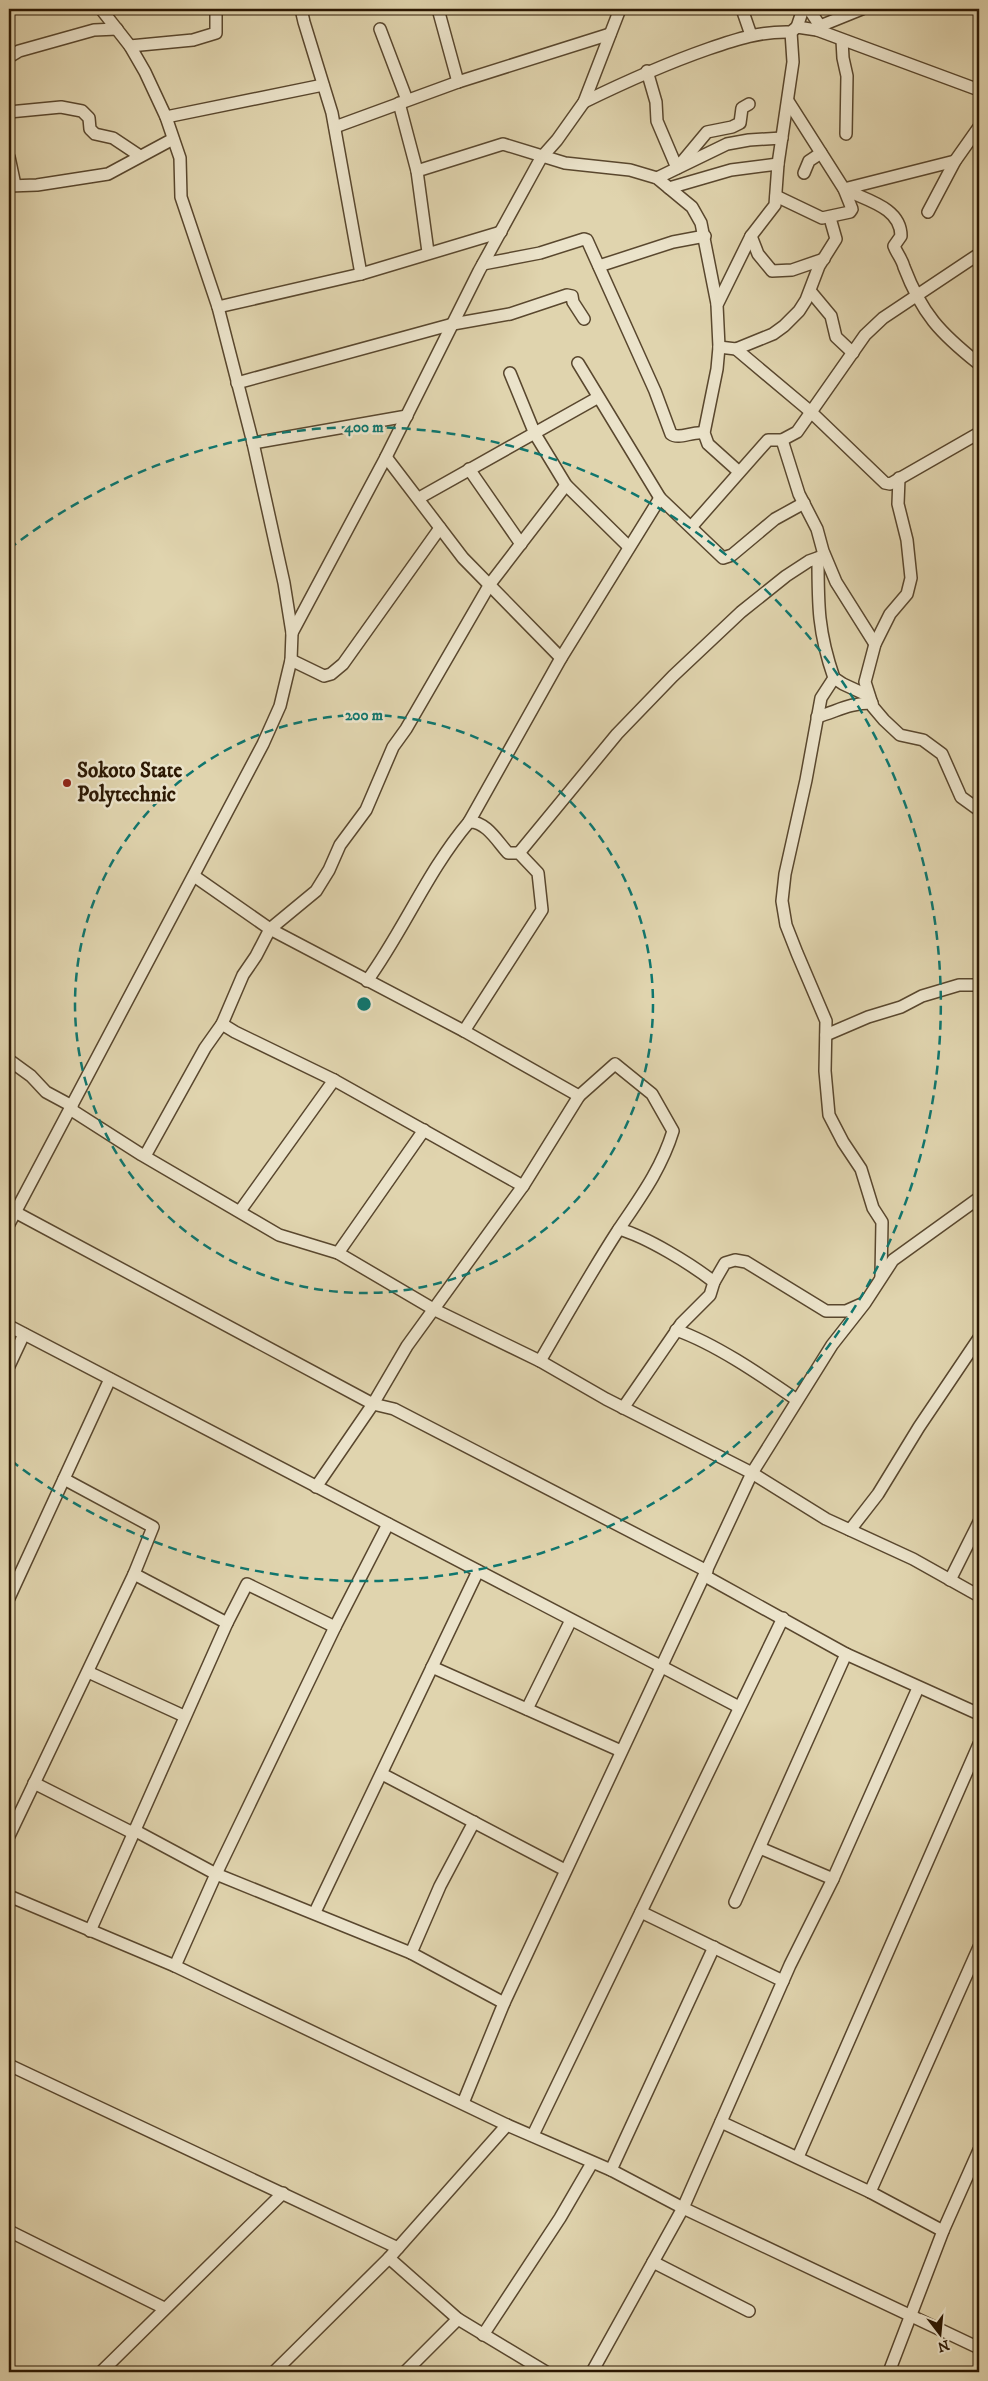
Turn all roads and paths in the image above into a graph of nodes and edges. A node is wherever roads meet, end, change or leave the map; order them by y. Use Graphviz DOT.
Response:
graph roads {
  1 [pos="101,9"];
  2 [pos="216,9"];
  3 [pos="302,9"];
  4 [pos="438,9"];
  5 [pos="620,9"];
  6 [pos="742,9"];
  7 [pos="803,9"];
  8 [pos="809,9"];
  9 [pos="862,9"];
  10 [pos="818,28"];
  11 [pos="117,29"];
  12 [pos="380,29"];
  13 [pos="794,30"];
  14 [pos="610,34"];
  15 [pos="751,35"];
  16 [pos="842,40"];
  17 [pos="130,46"];
  18 [pos="9,57"];
  19 [pos="647,71"];
  20 [pos="458,82"];
  21 [pos="324,85"];
  22 [pos="979,90"];
  23 [pos="788,101"];
  24 [pos="404,102"];
  25 [pos="584,102"];
  26 [pos="749,104"];
  27 [pos="9,112"];
  28 [pos="166,117"];
  29 [pos="335,127"];
  30 [pos="979,127"];
  31 [pos="846,134"];
  32 [pos="782,138"];
  33 [pos="173,139"];
  34 [pos="821,154"];
  35 [pos="140,156"];
  36 [pos="9,157"];
  37 [pos="541,158"];
  38 [pos="955,161"];
  39 [pos="778,164"];
  40 [pos="677,168"];
  41 [pos="417,171"];
  42 [pos="804,174"];
  43 [pos="657,178"];
  44 [pos="12,186"];
  45 [pos="669,188"];
  46 [pos="844,189"];
  47 [pos="776,196"];
  48 [pos="928,212"];
  49 [pos="830,218"];
  50 [pos="501,232"];
  51 [pos="704,236"];
  52 [pos="751,236"];
  53 [pos="428,252"];
  54 [pos="979,254"];
  55 [pos="824,259"];
  56 [pos="482,264"];
  57 [pos="599,266"];
  58 [pos="361,274"];
  59 [pos="811,292"];
  60 [pos="916,297"];
  61 [pos="717,305"];
  62 [pos="218,307"];
  63 [pos="584,318"];
  64 [pos="453,324"];
  65 [pos="719,346"];
  66 [pos="736,349"];
  67 [pos="853,353"];
  68 [pos="578,363"];
  69 [pos="979,364"];
  70 [pos="510,373"];
  71 [pos="237,383"];
  72 [pos="598,398"];
  73 [pos="811,412"];
  74 [pos="407,416"];
  75 [pos="704,433"];
  76 [pos="979,433"];
  77 [pos="535,434"];
  78 [pos="782,440"];
  79 [pos="253,443"];
  80 [pos="386,457"];
  81 [pos="468,469"];
  82 [pos="738,471"];
  83 [pos="899,478"];
  84 [pos="566,485"];
  85 [pos="419,498"];
  86 [pos="660,498"];
  87 [pos="804,503"];
  88 [pos="692,526"];
  89 [pos="440,528"];
  90 [pos="521,544"];
  91 [pos="629,548"];
  92 [pos="821,556"];
  93 [pos="490,584"];
  94 [pos="292,633"];
  95 [pos="875,644"];
  96 [pos="561,658"];
  97 [pos="291,660"];
  98 [pos="834,678"];
  99 [pos="871,699"];
  100 [pos="817,717"];
  101 [pos="979,810"];
  102 [pos="469,822"];
  103 [pos="520,853"];
  104 [pos="194,876"];
  105 [pos="270,929"];
  106 [pos="367,981"];
  107 [pos="979,985"];
  108 [pos="222,1024"];
  109 [pos="464,1031"];
  110 [pos="826,1035"];
  111 [pos="9,1060"];
  112 [pos="334,1080"];
  113 [pos="579,1096"];
  114 [pos="71,1107"];
  115 [pos="424,1130"];
  116 [pos="145,1156"];
  117 [pos="523,1186"];
  118 [pos="9,1197"];
  119 [pos="979,1198"];
  120 [pos="17,1208"];
  121 [pos="240,1211"];
  122 [pos="9,1224"];
  123 [pos="619,1230"];
  124 [pos="338,1253"];
  125 [pos="881,1277"];
  126 [pos="714,1282"];
  127 [pos="865,1303"];
  128 [pos="435,1310"];
  129 [pos="9,1326"];
  130 [pos="676,1330"];
  131 [pos="24,1334"];
  132 [pos="979,1338"];
  133 [pos="540,1361"];
  134 [pos="9,1366"];
  135 [pos="110,1379"];
  136 [pos="797,1400"];
  137 [pos="373,1404"];
  138 [pos="623,1408"];
  139 [pos="752,1473"];
  140 [pos="64,1479"];
  141 [pos="316,1487"];
  142 [pos="979,1522"];
  143 [pos="388,1524"];
  144 [pos="850,1530"];
  145 [pos="478,1571"];
  146 [pos="706,1573"];
  147 [pos="134,1574"];
  148 [pos="950,1580"];
  149 [pos="10,1594"];
  150 [pos="979,1596"];
  151 [pos="783,1618"];
  152 [pos="571,1620"];
  153 [pos="227,1623"];
  154 [pos="335,1627"];
  155 [pos="846,1654"];
  156 [pos="432,1667"];
  157 [pos="661,1667"];
  158 [pos="88,1672"];
  159 [pos="918,1688"];
  160 [pos="739,1707"];
  161 [pos="527,1709"];
  162 [pos="979,1714"];
  163 [pos="184,1716"];
  164 [pos="979,1744"];
  165 [pos="621,1751"];
  166 [pos="382,1774"];
  167 [pos="34,1784"];
  168 [pos="474,1822"];
  169 [pos="134,1831"];
  170 [pos="9,1836"];
  171 [pos="760,1848"];
  172 [pos="565,1870"];
  173 [pos="216,1874"];
  174 [pos="833,1879"];
  175 [pos="9,1898"];
  176 [pos="735,1902"];
  177 [pos="315,1912"];
  178 [pos="641,1912"];
  179 [pos="90,1931"];
  180 [pos="979,1946"];
  181 [pos="714,1948"];
  182 [pos="411,1953"];
  183 [pos="175,1966"];
  184 [pos="783,1981"];
  185 [pos="504,2003"];
  186 [pos="9,2065"];
  187 [pos="463,2103"];
  188 [pos="721,2122"];
  189 [pos="507,2125"];
  190 [pos="533,2135"];
  191 [pos="979,2150"];
  192 [pos="798,2157"];
  193 [pos="592,2163"];
  194 [pos="611,2170"];
  195 [pos="870,2192"];
  196 [pos="284,2193"];
  197 [pos="683,2208"];
  198 [pos="9,2231"];
  199 [pos="943,2231"];
  200 [pos="398,2248"];
  201 [pos="389,2258"];
  202 [pos="653,2262"];
  203 [pos="164,2308"];
  204 [pos="749,2311"];
  205 [pos="911,2317"];
  206 [pos="458,2319"];
  207 [pos="483,2335"];
  208 [pos="979,2348"];
  209 [pos="101,2372"];
  210 [pos="274,2372"];
  211 [pos="405,2372"];
  212 [pos="546,2372"];
  213 [pos="592,2372"];
  214 [pos="889,2372"];
  1 -- 11 [label="street"];
  2 -- 17 [label="street"];
  3 -- 21 [label="street"];
  4 -- 20 [label="street"];
  5 -- 14 [label="street"];
  6 -- 15 [label="street"];
  7 -- 13 [label="street"];
  8 -- 10 [label="street"];
  9 -- 10 [label="street"];
  10 -- 13 [label="street"];
  10 -- 16 [label="street"];
  11 -- 17 [label="street"];
  11 -- 18 [label="street"];
  12 -- 24 [label="street"];
  13 -- 15 [label="street"];
  13 -- 23 [label="street"];
  14 -- 20 [label="street"];
  14 -- 25 [label="street"];
  15 -- 19 [label="street"];
  16 -- 22 [label="street"];
  16 -- 31 [label="street"];
  17 -- 28 [label="street"];
  19 -- 25 [label="street"];
  19 -- 40 [label="street"];
  20 -- 24 [label="street"];
  21 -- 28 [label="street"];
  21 -- 29 [label="street"];
  23 -- 32 [label="street"];
  23 -- 34 [label="street"];
  24 -- 29 [label="street"];
  24 -- 41 [label="street"];
  25 -- 37 [label="street"];
  26 -- 40 [label="street"];
  27 -- 35 [label="street"];
  28 -- 33 [label="street"];
  29 -- 58 [label="street"];
  30 -- 38 [label="street"];
  32 -- 39 [label="street"];
  32 -- 40 [label="street"];
  33 -- 35 [label="street"];
  33 -- 62 [label="street"];
  34 -- 42 [label="street"];
  34 -- 46 [label="street"];
  35 -- 44 [label="street"];
  36 -- 44 [label="street"];
  37 -- 41 [label="street"];
  37 -- 43 [label="street"];
  37 -- 50 [label="street"];
  38 -- 46 [label="street"];
  38 -- 48 [label="street"];
  39 -- 45 [label="street"];
  39 -- 47 [label="street"];
  40 -- 43 [label="street"];
  41 -- 53 [label="street"];
  43 -- 45 [label="street"];
  45 -- 51 [label="street"];
  46 -- 49 [label="street"];
  46 -- 60 [label="street"];
  47 -- 49 [label="street"];
  47 -- 52 [label="street"];
  49 -- 55 [label="street"];
  50 -- 53 [label="street"];
  50 -- 56 [label="street"];
  51 -- 57 [label="street"];
  51 -- 61 [label="street"];
  52 -- 55 [label="street"];
  52 -- 61 [label="street"];
  53 -- 58 [label="street"];
  54 -- 60 [label="street"];
  55 -- 59 [label="street"];
  56 -- 57 [label="street"];
  56 -- 64 [label="street"];
  57 -- 75 [label="street"];
  58 -- 62 [label="street"];
  59 -- 66 [label="street"];
  59 -- 67 [label="street"];
  60 -- 67 [label="street"];
  60 -- 69 [label="street"];
  61 -- 65 [label="street"];
  62 -- 71 [label="street"];
  63 -- 64 [label="street"];
  64 -- 71 [label="street"];
  64 -- 74 [label="street"];
  65 -- 66 [label="street"];
  65 -- 75 [label="street"];
  66 -- 73 [label="street"];
  67 -- 73 [label="street"];
  68 -- 72 [label="street"];
  70 -- 77 [label="street"];
  71 -- 79 [label="street"];
  72 -- 77 [label="street"];
  72 -- 86 [label="street"];
  73 -- 78 [label="street"];
  73 -- 83 [label="street"];
  74 -- 79 [label="street"];
  74 -- 80 [label="street"];
  75 -- 82 [label="street"];
  76 -- 83 [label="street"];
  77 -- 81 [label="street"];
  77 -- 84 [label="street"];
  78 -- 82 [label="street"];
  78 -- 87 [label="street"];
  79 -- 94 [label="street"];
  80 -- 85 [label="street"];
  80 -- 94 [label="street"];
  81 -- 85 [label="street"];
  81 -- 90 [label="street"];
  82 -- 88 [label="street"];
  83 -- 95 [label="street"];
  84 -- 90 [label="street"];
  84 -- 91 [label="street"];
  85 -- 89 [label="street"];
  86 -- 88 [label="street"];
  86 -- 91 [label="street"];
  87 -- 88 [label="street"];
  87 -- 92 [label="street"];
  89 -- 93 [label="street"];
  89 -- 97 [label="street"];
  90 -- 93 [label="street"];
  91 -- 96 [label="street"];
  92 -- 95 [label="street"];
  92 -- 98 [label="street"];
  92 -- 103 [label="street"];
  93 -- 96 [label="street"];
  93 -- 105 [label="street"];
  94 -- 97 [label="street"];
  95 -- 99 [label="street"];
  96 -- 102 [label="street"];
  97 -- 104 [label="street"];
  98 -- 99 [label="street"];
  98 -- 100 [label="street"];
  99 -- 100 [label="street"];
  99 -- 101 [label="street"];
  100 -- 110 [label="street"];
  102 -- 103 [label="street"];
  102 -- 106 [label="street"];
  103 -- 109 [label="street"];
  104 -- 105 [label="street"];
  104 -- 114 [label="street"];
  105 -- 106 [label="street"];
  105 -- 108 [label="street"];
  106 -- 109 [label="street"];
  107 -- 110 [label="street"];
  108 -- 112 [label="street"];
  108 -- 116 [label="street"];
  109 -- 113 [label="street"];
  110 -- 125 [label="street"];
  111 -- 114 [label="street"];
  112 -- 115 [label="street"];
  112 -- 121 [label="street"];
  113 -- 117 [label="street"];
  113 -- 123 [label="street"];
  114 -- 116 [label="street"];
  114 -- 120 [label="street"];
  115 -- 117 [label="street"];
  115 -- 124 [label="street"];
  116 -- 121 [label="street"];
  117 -- 128 [label="street"];
  118 -- 120 [label="street"];
  119 -- 125 [label="street"];
  120 -- 122 [label="street"];
  120 -- 137 [label="street"];
  121 -- 124 [label="street"];
  123 -- 126 [label="street"];
  123 -- 133 [label="street"];
  124 -- 128 [label="street"];
  125 -- 127 [label="street"];
  126 -- 127 [label="street"];
  126 -- 130 [label="street"];
  127 -- 136 [label="street"];
  128 -- 133 [label="street"];
  128 -- 137 [label="street"];
  129 -- 131 [label="street"];
  130 -- 136 [label="street"];
  130 -- 138 [label="street"];
  131 -- 134 [label="street"];
  131 -- 135 [label="street"];
  132 -- 144 [label="street"];
  133 -- 138 [label="street"];
  135 -- 140 [label="street"];
  135 -- 141 [label="street"];
  136 -- 139 [label="street"];
  137 -- 141 [label="street"];
  137 -- 146 [label="street"];
  138 -- 139 [label="street"];
  139 -- 144 [label="street"];
  139 -- 146 [label="street"];
  140 -- 147 [label="street"];
  140 -- 149 [label="street"];
  141 -- 143 [label="street"];
  142 -- 148 [label="street"];
  143 -- 145 [label="street"];
  143 -- 154 [label="street"];
  144 -- 148 [label="street"];
  145 -- 152 [label="street"];
  145 -- 156 [label="street"];
  146 -- 151 [label="street"];
  146 -- 157 [label="street"];
  147 -- 153 [label="street"];
  147 -- 158 [label="street"];
  148 -- 150 [label="street"];
  151 -- 155 [label="street"];
  151 -- 160 [label="street"];
  152 -- 157 [label="street"];
  152 -- 161 [label="street"];
  153 -- 154 [label="street"];
  153 -- 163 [label="street"];
  154 -- 173 [label="street"];
  155 -- 159 [label="street"];
  155 -- 171 [label="street"];
  156 -- 161 [label="street"];
  156 -- 166 [label="street"];
  157 -- 160 [label="street"];
  157 -- 165 [label="street"];
  158 -- 163 [label="street"];
  158 -- 167 [label="street"];
  159 -- 162 [label="street"];
  159 -- 174 [label="street"];
  160 -- 178 [label="street"];
  161 -- 165 [label="street"];
  163 -- 169 [label="street"];
  164 -- 192 [label="street"];
  165 -- 172 [label="street"];
  166 -- 168 [label="street"];
  166 -- 177 [label="street"];
  167 -- 169 [label="street"];
  167 -- 170 [label="street"];
  168 -- 172 [label="street"];
  168 -- 182 [label="street"];
  169 -- 173 [label="street"];
  169 -- 179 [label="street"];
  171 -- 174 [label="street"];
  171 -- 176 [label="street"];
  172 -- 185 [label="street"];
  173 -- 177 [label="street"];
  173 -- 183 [label="street"];
  174 -- 184 [label="street"];
  175 -- 179 [label="street"];
  177 -- 182 [label="street"];
  178 -- 181 [label="street"];
  178 -- 190 [label="street"];
  179 -- 183 [label="street"];
  180 -- 195 [label="street"];
  181 -- 184 [label="street"];
  181 -- 194 [label="street"];
  182 -- 185 [label="street"];
  183 -- 187 [label="street"];
  184 -- 188 [label="street"];
  185 -- 187 [label="street"];
  186 -- 196 [label="street"];
  187 -- 189 [label="street"];
  188 -- 192 [label="street"];
  188 -- 197 [label="street"];
  189 -- 190 [label="street"];
  189 -- 200 [label="street"];
  190 -- 193 [label="street"];
  191 -- 199 [label="street"];
  192 -- 195 [label="street"];
  193 -- 194 [label="street"];
  193 -- 207 [label="street"];
  194 -- 197 [label="street"];
  195 -- 199 [label="street"];
  196 -- 200 [label="street"];
  196 -- 203 [label="street"];
  197 -- 202 [label="street"];
  197 -- 205 [label="street"];
  198 -- 203 [label="street"];
  199 -- 205 [label="street"];
  200 -- 201 [label="street"];
  201 -- 206 [label="street"];
  201 -- 210 [label="street"];
  202 -- 204 [label="street"];
  202 -- 213 [label="street"];
  203 -- 209 [label="street"];
  205 -- 208 [label="street"];
  205 -- 214 [label="street"];
  206 -- 207 [label="street"];
  206 -- 211 [label="street"];
  207 -- 212 [label="street"];
}
